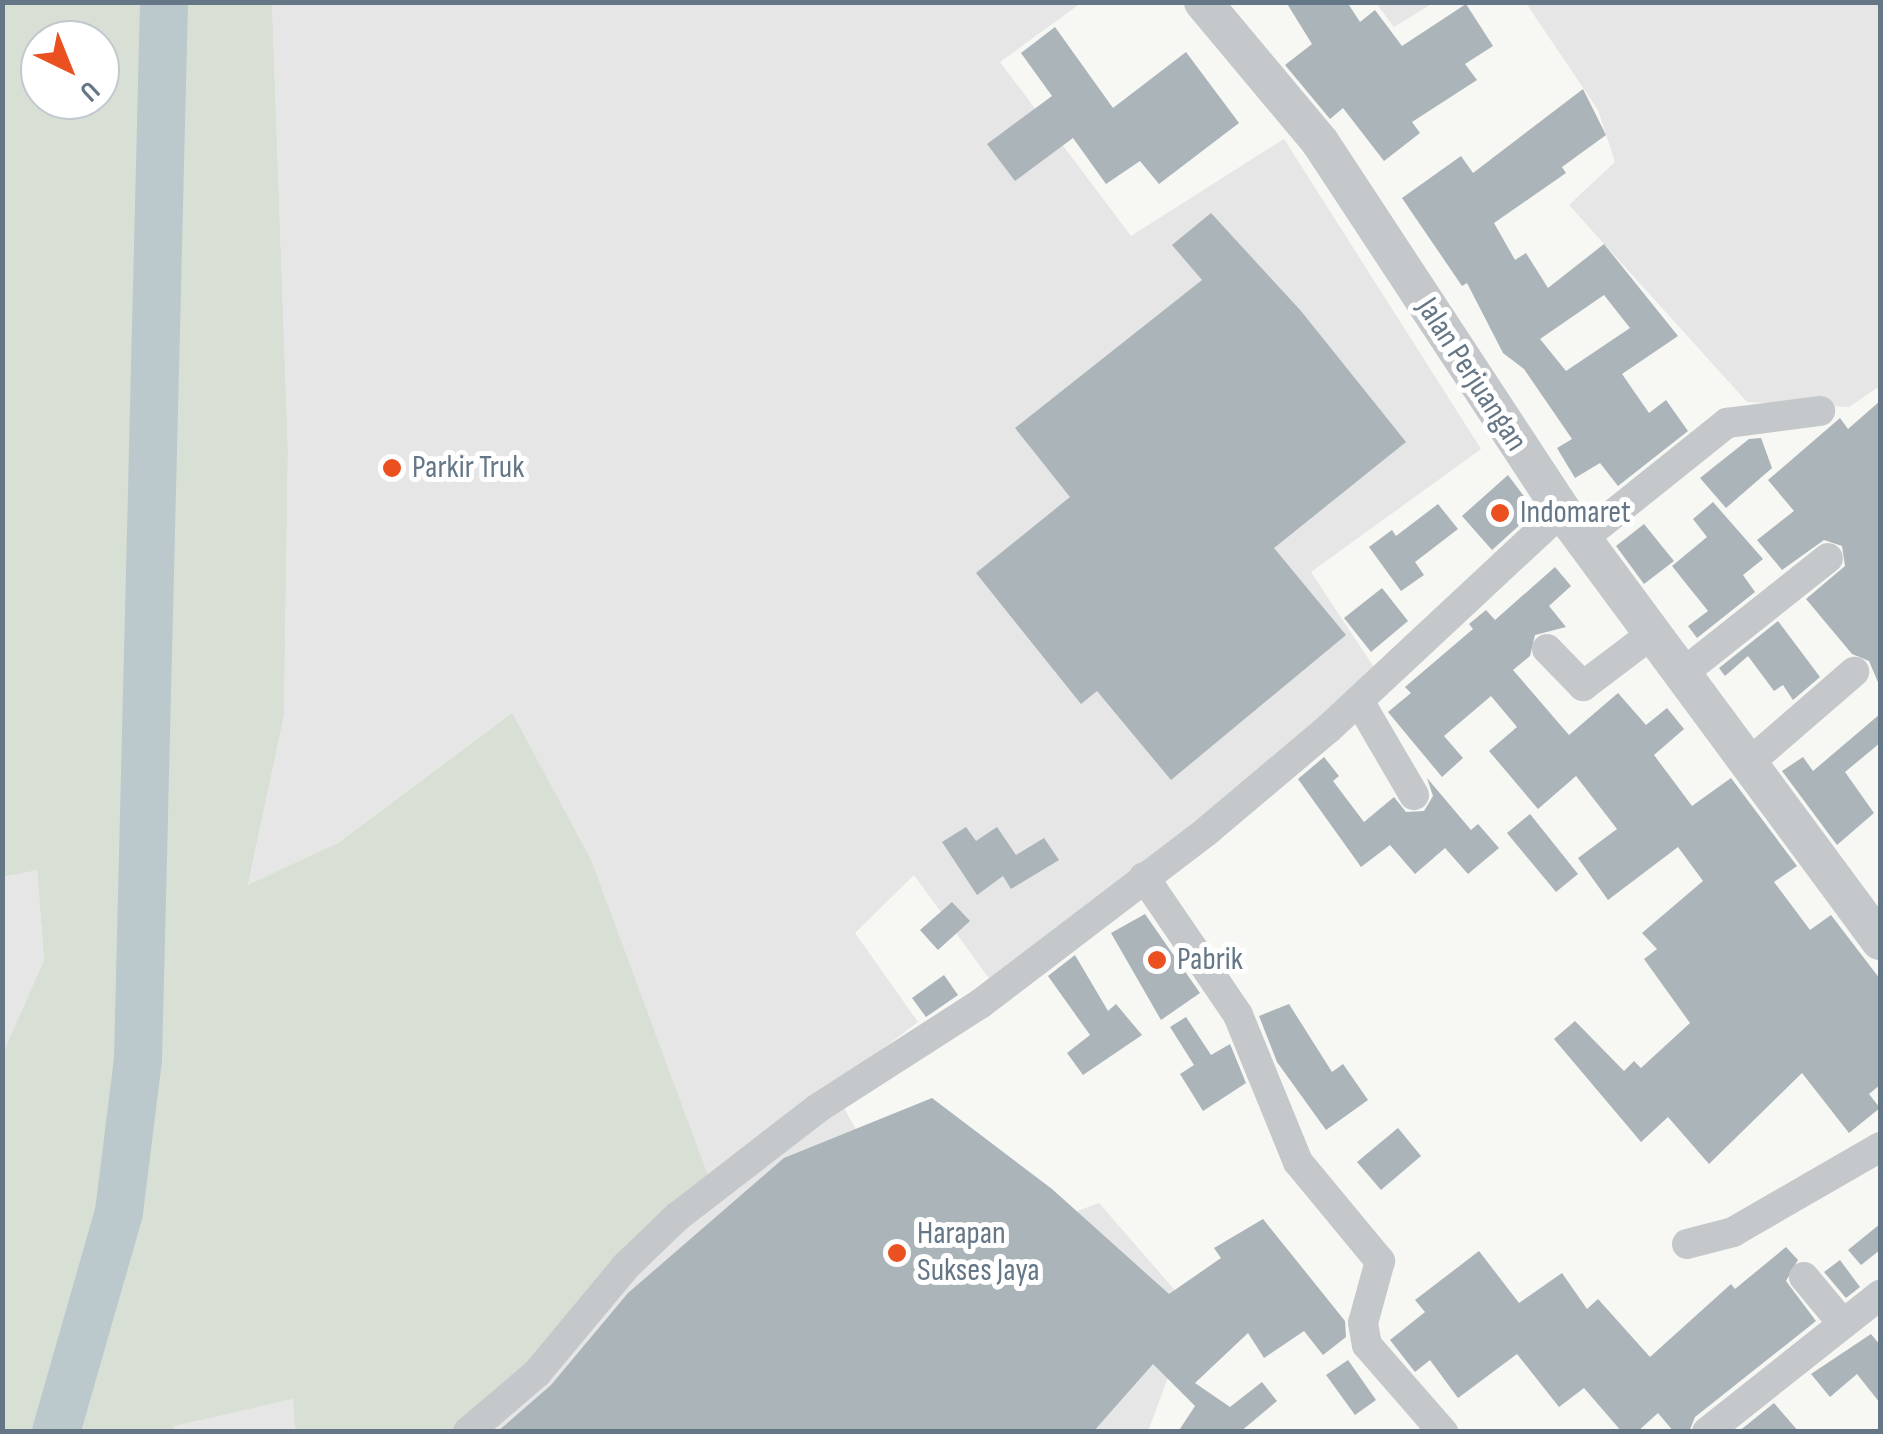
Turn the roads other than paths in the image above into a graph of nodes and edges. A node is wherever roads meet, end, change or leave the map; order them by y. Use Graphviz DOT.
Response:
graph roads {
  1 [pos="1203,2"];
  2 [pos="1820,411"];
  3 [pos="1572,525"];
  4 [pos="1828,558"];
  5 [pos="1653,633"];
  6 [pos="1547,649"];
  7 [pos="1854,672"];
  8 [pos="1683,673"];
  9 [pos="1358,701"];
  10 [pos="1750,762"];
  11 [pos="1414,795"];
  12 [pos="1144,877"];
  13 [pos="1876,925"];
  14 [pos="1880,1147"];
  15 [pos="1687,1244"];
  16 [pos="1804,1277"];
  17 [pos="1877,1306"];
  18 [pos="1844,1324"];
  19 [pos="468,1432"];
  20 [pos="1443,1432"];
  21 [pos="1707,1432"];
  1 -- 3 [label="street, Jalan Perjuangan"];
  2 -- 3 [label="street"];
  3 -- 5 [label="street, Jalan Perjuangan"];
  3 -- 9 [label="street"];
  4 -- 8 [label="street"];
  5 -- 6 [label="street"];
  5 -- 8 [label="street, Jalan Perjuangan"];
  7 -- 10 [label="street"];
  8 -- 10 [label="street, Jalan Perjuangan"];
  9 -- 11 [label="street"];
  9 -- 12 [label="street"];
  10 -- 13 [label="street, Jalan Perjuangan"];
  12 -- 19 [label="street"];
  12 -- 20 [label="street"];
  14 -- 15 [label="street"];
  16 -- 18 [label="street"];
  17 -- 18 [label="street"];
  18 -- 21 [label="street"];
}
